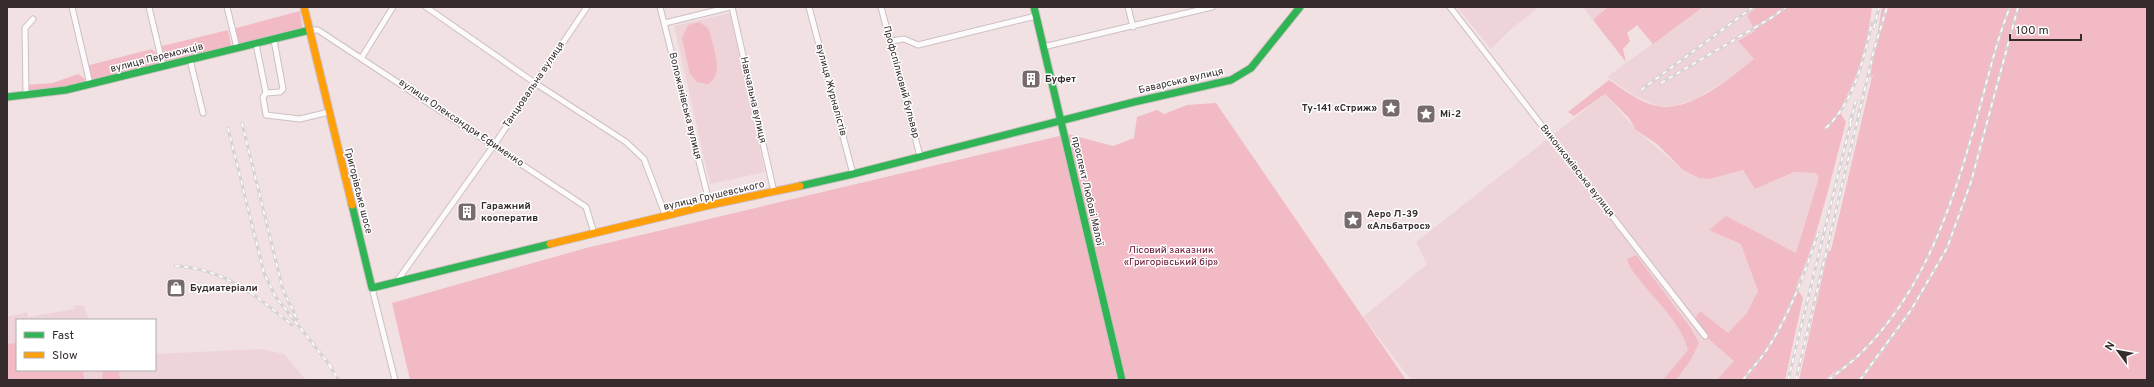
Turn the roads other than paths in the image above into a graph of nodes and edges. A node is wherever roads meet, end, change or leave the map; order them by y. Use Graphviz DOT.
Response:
graph roads {
  1 [pos="72,7"];
  2 [pos="149,7"];
  3 [pos="227,7"];
  4 [pos="304,7"];
  5 [pos="393,7"];
  6 [pos="426,7"];
  7 [pos="587,7"];
  8 [pos="660,7"];
  9 [pos="731,7"];
  10 [pos="809,7"];
  11 [pos="881,7"];
  12 [pos="1034,7"];
  13 [pos="1128,7"];
  14 [pos="1212,7"];
  15 [pos="1300,7"];
  16 [pos="1450,7"];
  17 [pos="1036,16"];
  18 [pos="33,19"];
  19 [pos="665,24"];
  20 [pos="1133,27"];
  21 [pos="310,30"];
  22 [pos="274,40"];
  23 [pos="891,42"];
  24 [pos="256,44"];
  25 [pos="1043,47"];
  26 [pos="236,48"];
  27 [pos="362,57"];
  28 [pos="190,60"];
  29 [pos="163,66"];
  30 [pos="535,83"];
  31 [pos="90,84"];
  32 [pos="266,93"];
  33 [pos="26,95"];
  34 [pos="7,97"];
  35 [pos="329,112"];
  36 [pos="203,113"];
  37 [pos="1060,122"];
  38 [pos="494,145"];
  39 [pos="920,156"];
  40 [pos="852,174"];
  41 [pos="774,192"];
  42 [pos="710,205"];
  43 [pos="666,216"];
  44 [pos="594,233"];
  45 [pos="397,281"];
  46 [pos="372,288"];
  47 [pos="1704,336"];
  48 [pos="395,380"];
  49 [pos="1122,380"];
  1 -- 31 [label="street"];
  2 -- 29 [label="street"];
  3 -- 26 [label="street"];
  4 -- 21 [label="street, Григорівське шосе"];
  5 -- 27 [label="street"];
  6 -- 30 [label="street"];
  7 -- 30 [label="street, Танцювальна вулиця"];
  8 -- 19 [label="street, Воложанівська вулиця"];
  9 -- 19 [label="street"];
  9 -- 41 [label="street, Навчальна вулиця"];
  10 -- 40 [label="street, вулиця Журналістів"];
  11 -- 23 [label="street, Профспілковий бульвар"];
  12 -- 17 [label="street, проспект Любові Малої"];
  13 -- 20 [label="street"];
  14 -- 20 [label="street"];
  15 -- 37 [label="street, Баварська вулиця"];
  16 -- 47 [label="street, Виконкомівська вулиця"];
  17 -- 23 [label="street"];
  17 -- 25 [label="street, проспект Любові Малої"];
  18 -- 33 [label="street"];
  19 -- 42 [label="street, Воложанівська вулиця"];
  20 -- 25 [label="street"];
  21 -- 22 [label="street, вулиця Переможців"];
  21 -- 27 [label="street, вулиця Олександри Єфименко"];
  21 -- 35 [label="street, Григорівське шосе"];
  22 -- 24 [label="street, вулиця Переможців"];
  22 -- 32 [label="street"];
  23 -- 39 [label="street, Профспілковий бульвар"];
  24 -- 26 [label="street, вулиця Переможців"];
  24 -- 32 [label="street"];
  25 -- 37 [label="street, проспект Любові Малої"];
  26 -- 28 [label="street, вулиця Переможців"];
  27 -- 38 [label="street, вулиця Олександри Єфименко"];
  28 -- 29 [label="street, вулиця Переможців"];
  28 -- 36 [label="street"];
  29 -- 31 [label="street, вулиця Переможців"];
  30 -- 38 [label="street, Танцювальна вулиця"];
  30 -- 43 [label="street"];
  31 -- 33 [label="street, вулиця Переможців"];
  32 -- 35 [label="street"];
  33 -- 34 [label="street, вулиця Переможців"];
  35 -- 46 [label="street, Григорівське шосе"];
  37 -- 39 [label="street, вулиця Грушевського"];
  37 -- 49 [label="street, проспект Любові Малої"];
  38 -- 44 [label="street, вулиця Олександри Єфименко"];
  38 -- 45 [label="street, Танцювальна вулиця"];
  39 -- 40 [label="street, вулиця Грушевського"];
  40 -- 41 [label="street, вулиця Грушевського"];
  41 -- 42 [label="street, вулиця Грушевського"];
  42 -- 43 [label="street, вулиця Грушевського"];
  43 -- 44 [label="street, вулиця Грушевського"];
  44 -- 45 [label="street, вулиця Грушевського"];
  45 -- 46 [label="street, вулиця Грушевського"];
  46 -- 48 [label="street, Григорівське шосе"];
}
